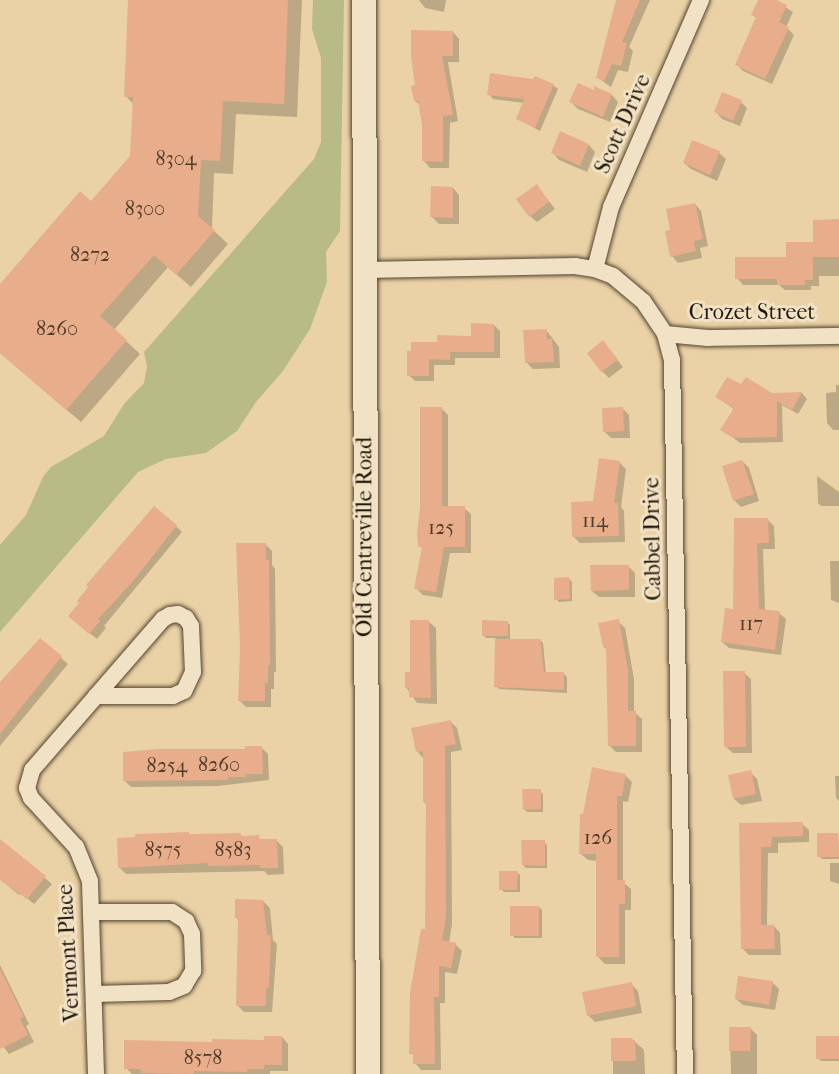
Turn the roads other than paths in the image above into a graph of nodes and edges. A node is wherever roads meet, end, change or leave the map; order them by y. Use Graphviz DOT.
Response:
graph roads {
  1 [pos="364,0"];
  2 [pos="701,0"];
  3 [pos="595,269"];
  4 [pos="364,270"];
  5 [pos="665,334"];
  6 [pos="839,336"];
  7 [pos="96,696"];
  8 [pos="93,912"];
  9 [pos="95,994"];
  10 [pos="96,1074"];
  11 [pos="368,1074"];
  12 [pos="685,1074"];
  1 -- 4 [label="street, Old Centreville Road"];
  2 -- 3 [label="street, Scott Drive"];
  3 -- 4 [label="street, Cabbel Drive"];
  3 -- 5 [label="street, Cabbel Drive"];
  4 -- 11 [label="street, Old Centreville Road"];
  5 -- 6 [label="street, Crozet Street"];
  5 -- 12 [label="street, Cabbel Drive"];
  7 -- 7 [label="street, Vermont Place"];
  7 -- 8 [label="street, Vermont Place"];
  8 -- 9 [label="street, Vermont Place"];
  8 -- 9 [label="street"];
  9 -- 10 [label="street, Vermont Place"];
}
